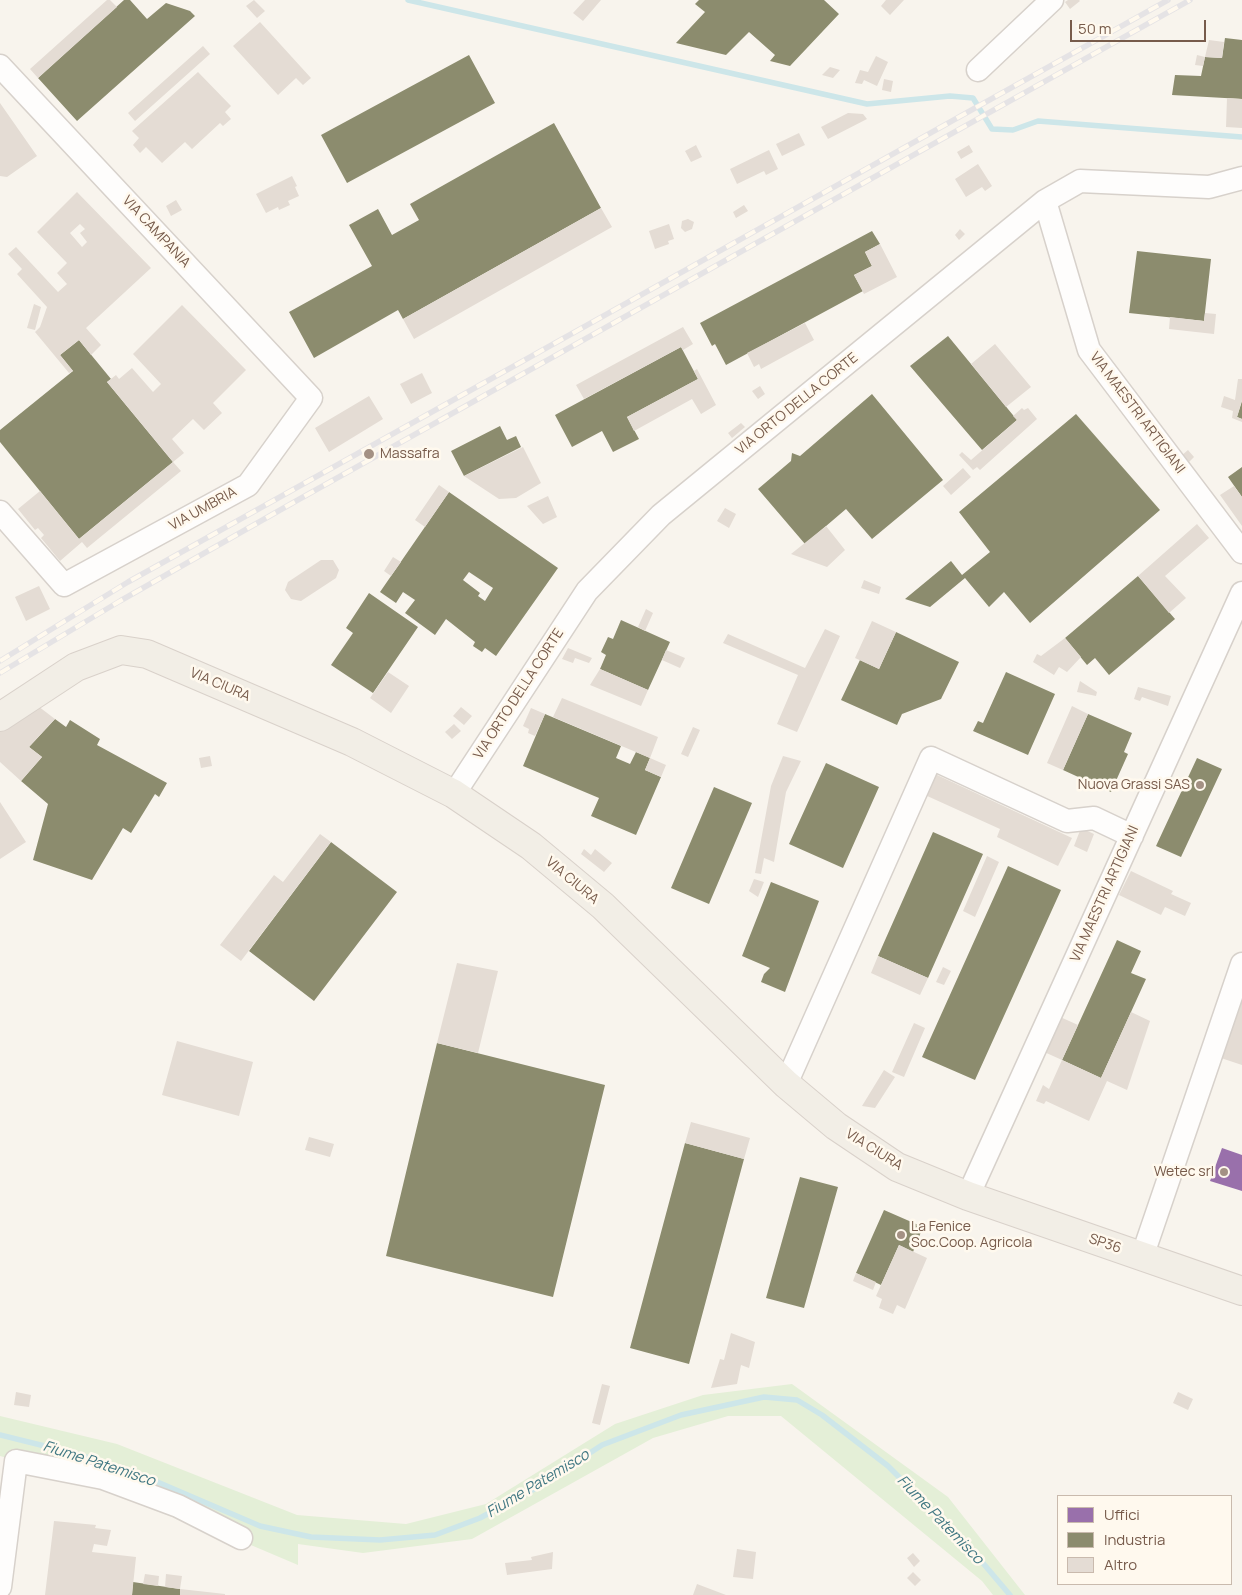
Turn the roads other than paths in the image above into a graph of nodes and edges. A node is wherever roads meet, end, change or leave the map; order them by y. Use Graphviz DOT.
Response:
graph roads {
  1 [pos="1052,0"];
  2 [pos="0,66"];
  3 [pos="978,70"];
  4 [pos="1242,178"];
  5 [pos="1045,201"];
  6 [pos="311,398"];
  7 [pos="0,512"];
  8 [pos="1242,552"];
  9 [pos="1242,593"];
  10 [pos="0,716"];
  11 [pos="454,794"];
  12 [pos="1132,836"];
  13 [pos="1242,964"];
  14 [pos="786,1084"];
  15 [pos="968,1196"];
  16 [pos="1142,1257"];
  17 [pos="1242,1291"];
  18 [pos="241,1538"];
  19 [pos="0,1587"];
  1 -- 3 [label="street"];
  2 -- 6 [label="street, VIA CAMPANIA"];
  4 -- 5 [label="street, VIA ORTO DELLA CORTE"];
  5 -- 8 [label="street, VIA MAESTRI ARTIGIANI"];
  5 -- 11 [label="street, VIA ORTO DELLA CORTE"];
  6 -- 7 [label="street, VIA UMBRIA"];
  9 -- 12 [label="street, VIA MAESTRI ARTIGIANI"];
  10 -- 11 [label="main road, VIA CIURA"];
  11 -- 14 [label="main road, VIA CIURA"];
  12 -- 14 [label="street"];
  12 -- 15 [label="street, VIA MAESTRI ARTIGIANI"];
  13 -- 16 [label="street"];
  14 -- 15 [label="main road, VIA CIURA"];
  15 -- 16 [label="main road, SP36 / SP36"];
  16 -- 17 [label="main road, SP36 / SP36"];
  18 -- 19 [label="street"];
}
